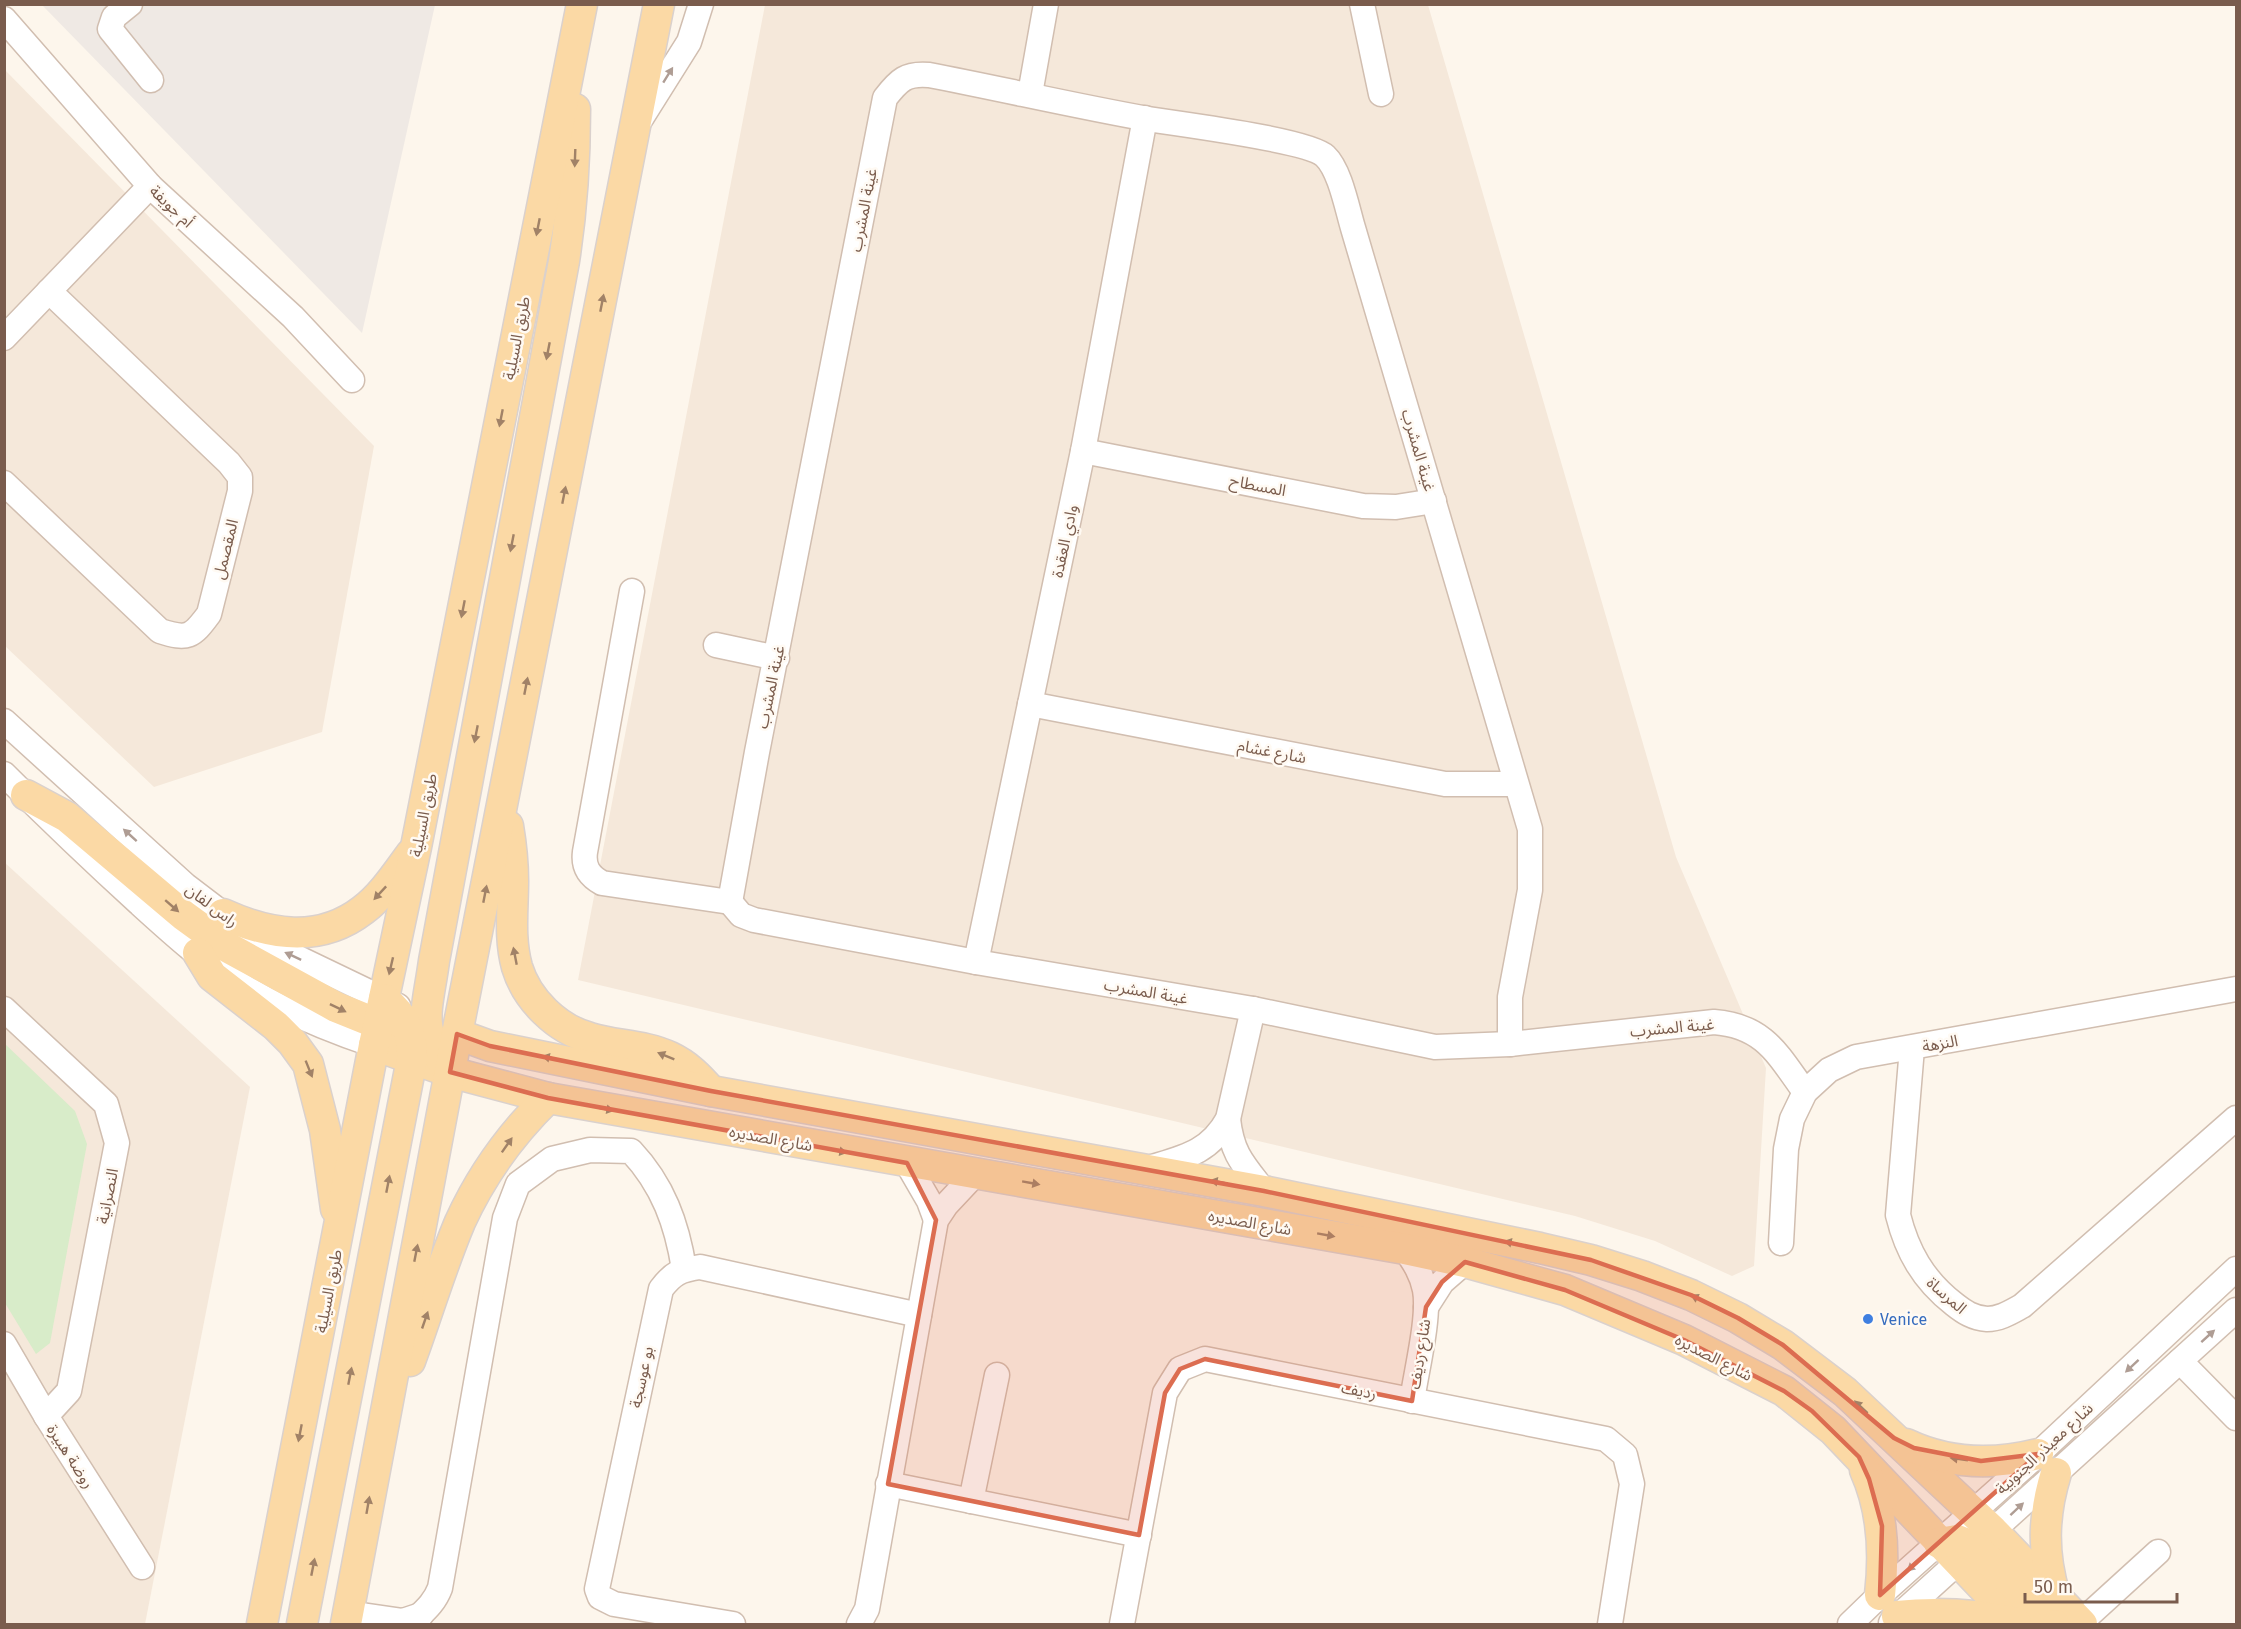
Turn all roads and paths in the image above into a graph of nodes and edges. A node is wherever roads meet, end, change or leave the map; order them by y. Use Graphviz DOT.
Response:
graph roads {
  1 [pos="130,4"];
  2 [pos="582,4"];
  3 [pos="659,4"];
  4 [pos="701,4"];
  5 [pos="1046,4"];
  6 [pos="1362,4"];
  7 [pos="4,19"];
  8 [pos="572,58"];
  9 [pos="151,80"];
  10 [pos="1030,94"];
  11 [pos="1382,94"];
  12 [pos="1145,118"];
  13 [pos="637,125"];
  14 [pos="150,186"];
  15 [pos="49,291"];
  16 [pos="4,338"];
  17 [pos="352,380"];
  18 [pos="1083,451"];
  19 [pos="5,484"];
  20 [pos="1434,501"];
  21 [pos="632,591"];
  22 [pos="716,645"];
  23 [pos="777,658"];
  24 [pos="1029,704"];
  25 [pos="4,721"];
  26 [pos="4,774"];
  27 [pos="1515,784"];
  28 [pos="15,794"];
  29 [pos="503,805"];
  30 [pos="416,847"];
  31 [pos="730,902"];
  32 [pos="223,914"];
  33 [pos="198,953"];
  34 [pos="976,962"];
  35 [pos="2236,989"];
  36 [pos="4,1009"];
  37 [pos="1253,1010"];
  38 [pos="379,1023"];
  39 [pos="427,1038"];
  40 [pos="1510,1044"];
  41 [pos="1912,1048"];
  42 [pos="450,1072"];
  43 [pos="711,1092"];
  44 [pos="1805,1092"];
  45 [pos="548,1098"];
  46 [pos="2236,1118"];
  47 [pos="1228,1119"];
  48 [pos="908,1163"];
  49 [pos="1146,1169"];
  50 [pos="976,1173"];
  51 [pos="1264,1191"];
  52 [pos="936,1220"];
  53 [pos="339,1231"];
  54 [pos="1781,1243"];
  55 [pos="1405,1249"];
  56 [pos="1465,1262"];
  57 [pos="684,1269"];
  58 [pos="2236,1269"];
  59 [pos="1426,1307"];
  60 [pos="2236,1310"];
  61 [pos="919,1315"];
  62 [pos="4,1344"];
  63 [pos="2180,1361"];
  64 [pos="997,1375"];
  65 [pos="1412,1401"];
  66 [pos="46,1416"];
  67 [pos="2236,1418"];
  68 [pos="1833,1430"];
  69 [pos="1894,1438"];
  70 [pos="377,1455"];
  71 [pos="1859,1456"];
  72 [pos="2047,1463"];
  73 [pos="888,1484"];
  74 [pos="971,1502"];
  75 [pos="1139,1535"];
  76 [pos="1966,1537"];
  77 [pos="2158,1552"];
  78 [pos="142,1567"];
  79 [pos="1889,1612"];
  80 [pos="2068,1617"];
  81 [pos="416,1620"];
  82 [pos="353,1621"];
  83 [pos="262,1624"];
  84 [pos="302,1624"];
  85 [pos="733,1624"];
  86 [pos="859,1624"];
  87 [pos="1122,1624"];
  88 [pos="1610,1624"];
  89 [pos="1850,1624"];
  90 [pos="2017,1624"];
  1 -- 9 [label="street"];
  2 -- 8 [label="main road, طريق السيلية"];
  3 -- 13 [label="main road"];
  13 -- 4 [label="street, one-way"];
  5 -- 10 [label="street"];
  6 -- 11 [label="street"];
  7 -- 14 [label="street, أم جويفة"];
  8 -- 30 [label="main road, طريق السيلية, one-way"];
  8 -- 39 [label="main road, one-way"];
  10 -- 12 [label="street, غينة المشرب"];
  10 -- 23 [label="street, غينة المشرب"];
  12 -- 18 [label="street, وادي العقدة"];
  12 -- 20 [label="street, غينة المشرب"];
  29 -- 13 [label="main road, one-way"];
  14 -- 15 [label="street"];
  14 -- 17 [label="street, أم جويفة"];
  15 -- 16 [label="street"];
  15 -- 19 [label="street, المقصمل"];
  18 -- 20 [label="street, المسطاح"];
  18 -- 24 [label="street, وادي العقدة"];
  20 -- 27 [label="street, غينة المشرب"];
  21 -- 31 [label="street"];
  22 -- 23 [label="street"];
  23 -- 31 [label="street, غينة المشرب"];
  24 -- 27 [label="street, شارع غشام"];
  24 -- 34 [label="street, وادي العقدة"];
  32 -- 25 [label="street, راس لفان, one-way"];
  26 -- 28 [label="street"];
  27 -- 40 [label="street, غينة المشرب"];
  28 -- 33 [label="street"];
  28 -- 38 [label="main road, one-way"];
  39 -- 29 [label="main road, one-way"];
  43 -- 29 [label="main road, one-way"];
  30 -- 32 [label="main road, one-way"];
  30 -- 38 [label="main road, طريق السيلية, one-way"];
  31 -- 34 [label="street, غينة المشرب"];
  38 -- 32 [label="street, راس لفان, one-way"];
  33 -- 38 [label="street"];
  33 -- 53 [label="main road, one-way"];
  34 -- 37 [label="street, غينة المشرب"];
  35 -- 41 [label="street, النزهة"];
  36 -- 66 [label="street, النصرانية"];
  37 -- 40 [label="street, غينة المشرب"];
  37 -- 47 [label="street"];
  38 -- 39 [label="main road"];
  38 -- 53 [label="main road, طريق السيلية"];
  39 -- 42 [label="main road, شارع الصديره"];
  39 -- 42 [label="main road"];
  43 -- 39 [label="main road, شارع الصديره, one-way"];
  84 -- 39 [label="main road, one-way"];
  40 -- 44 [label="street, غينة المشرب"];
  41 -- 44 [label="street, النزهة"];
  41 -- 46 [label="street, المرساة"];
  42 -- 45 [label="main road, شارع الصديره"];
  70 -- 42 [label="main road, one-way"];
  43 -- 49 [label="main road, شارع الصديره"];
  44 -- 54 [label="street, النزهة"];
  45 -- 48 [label="main road, شارع الصديره, one-way"];
  70 -- 45 [label="main road, one-way"];
  47 -- 49 [label="street"];
  47 -- 51 [label="street"];
  48 -- 50 [label="main road, شارع الصديره"];
  48 -- 52 [label="street"];
  51 -- 49 [label="main road, شارع الصديره, one-way"];
  50 -- 52 [label="street"];
  50 -- 55 [label="main road, شارع الصديره, one-way"];
  69 -- 51 [label="main road, شارع الصديره, one-way"];
  52 -- 61 [label="street"];
  53 -- 83 [label="main road, طريق السيلية, one-way"];
  55 -- 56 [label="main road, شارع الصديره"];
  55 -- 59 [label="street, شارع رديف"];
  56 -- 59 [label="street, شارع رديف"];
  56 -- 68 [label="main road, شارع الصديره"];
  57 -- 61 [label="street"];
  57 -- 81 [label="street"];
  57 -- 85 [label="street, بو عوسجة"];
  58 -- 72 [label="street, شارع معيذر الجنوبية, one-way"];
  59 -- 65 [label="street, شارع رديف"];
  63 -- 60 [label="street, شارع معيذر الجنوبية, one-way"];
  61 -- 73 [label="street"];
  62 -- 66 [label="street, روضة هبيرة"];
  63 -- 67 [label="street"];
  63 -- 72 [label="street, شارع معيذر الجنوبية"];
  64 -- 74 [label="street"];
  65 -- 75 [label="street, رديف"];
  65 -- 88 [label="street, رديف"];
  66 -- 78 [label="street, روضة هبيرة"];
  68 -- 71 [label="main road, شارع الصديره"];
  68 -- 76 [label="main road"];
  72 -- 69 [label="main road, one-way"];
  69 -- 76 [label="main road, شارع الصديره"];
  82 -- 70 [label="main road, one-way"];
  71 -- 76 [label="main road, شارع الصديره"];
  71 -- 79 [label="main road"];
  72 -- 76 [label="street, شارع معيذر الجنوبية"];
  72 -- 80 [label="main road"];
  73 -- 74 [label="street"];
  73 -- 86 [label="street"];
  74 -- 75 [label="street"];
  75 -- 87 [label="street, رديف"];
  76 -- 79 [label="street, شارع معيذر الجنوبية"];
  76 -- 80 [label="main road, شارع الصديره"];
  76 -- 90 [label="main road, شارع الصديره"];
  77 -- 80 [label="street"];
  79 -- 89 [label="street, شارع معيذر الجنوبية"];
  79 -- 90 [label="main road"];
  81 -- 82 [label="street"];
}
